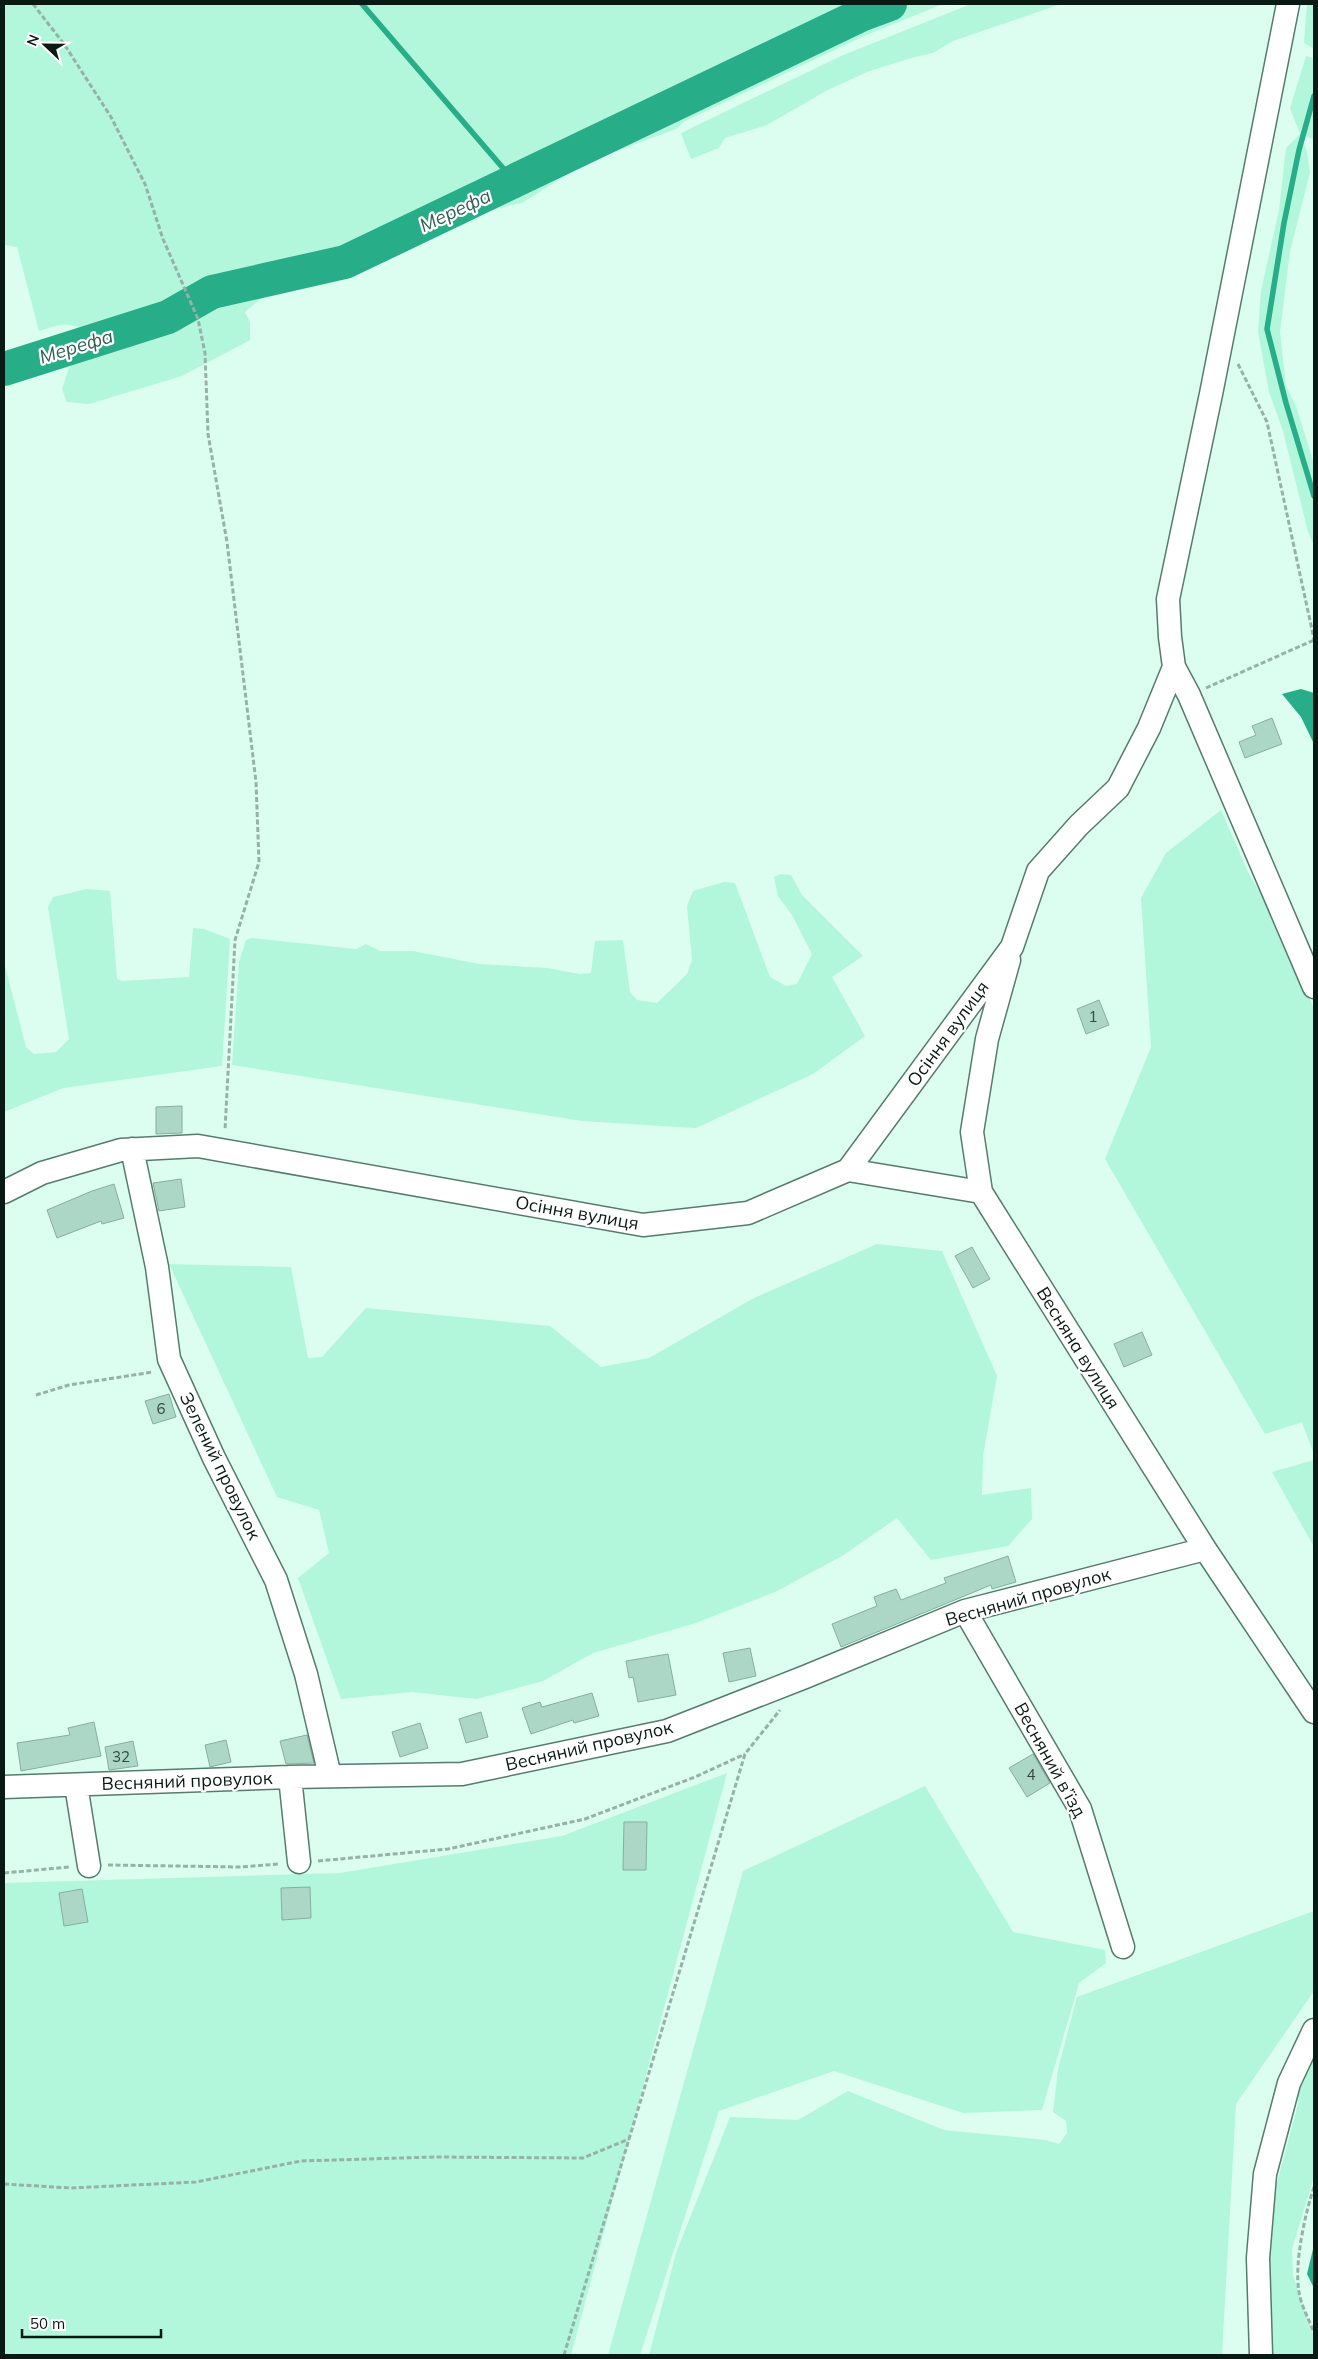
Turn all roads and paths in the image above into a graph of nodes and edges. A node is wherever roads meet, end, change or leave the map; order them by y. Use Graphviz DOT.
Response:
graph roads {
  1 [pos="33,4"];
  2 [pos="1288,4"];
  3 [pos="1223,336"];
  4 [pos="1314,640"];
  5 [pos="1174,667"];
  6 [pos="1189,695"];
  7 [pos="1012,947"];
  8 [pos="1314,987"];
  9 [pos="132,1150"];
  10 [pos="224,1150"];
  11 [pos="848,1170"];
  12 [pos="4,1192"];
  13 [pos="981,1192"];
  14 [pos="174,1369"];
  15 [pos="36,1395"];
  16 [pos="1204,1549"];
  17 [pos="965,1611"];
  18 [pos="781,1708"];
  19 [pos="1314,1712"];
  20 [pos="745,1754"];
  21 [pos="330,1776"];
  22 [pos="290,1777"];
  23 [pos="76,1785"];
  24 [pos="4,1787"];
  25 [pos="298,1862"];
  26 [pos="89,1866"];
  27 [pos="4,1873"];
  28 [pos="1124,1947"];
  29 [pos="1314,2030"];
  30 [pos="630,2139"];
  31 [pos="4,2184"];
  32 [pos="1314,2187"];
  33 [pos="1314,2332"];
  34 [pos="564,2355"];
  35 [pos="1261,2355"];
  1 -- 10 [label="path"];
  2 -- 3 [label="street"];
  3 -- 4 [label="path"];
  3 -- 5 [label="street"];
  4 -- 6 [label="path"];
  5 -- 6 [label="street"];
  5 -- 7 [label="street, Осіння вулиця"];
  6 -- 8 [label="street"];
  7 -- 11 [label="street, Осіння вулиця"];
  7 -- 13 [label="street, Весняна вулиця"];
  9 -- 10 [label="street, Осіння вулиця"];
  9 -- 12 [label="street, Осіння вулиця"];
  9 -- 14 [label="street, Зелений провулок"];
  10 -- 11 [label="street, Осіння вулиця"];
  11 -- 13 [label="street"];
  13 -- 16 [label="street, Весняна вулиця"];
  14 -- 15 [label="path"];
  14 -- 21 [label="street, Зелений провулок"];
  16 -- 17 [label="street, Весняний провулок"];
  16 -- 19 [label="street, Весняна вулиця"];
  17 -- 21 [label="street, Весняний провулок"];
  17 -- 28 [label="street, Весняний в’їзд"];
  18 -- 20 [label="path"];
  20 -- 25 [label="path"];
  20 -- 30 [label="path"];
  21 -- 22 [label="street, Весняний провулок"];
  22 -- 23 [label="street, Весняний провулок"];
  22 -- 25 [label="street"];
  23 -- 24 [label="street, Весняний провулок"];
  23 -- 26 [label="street"];
  25 -- 26 [label="path"];
  26 -- 27 [label="path"];
  29 -- 35 [label="street"];
  30 -- 31 [label="path"];
  30 -- 34 [label="path"];
  32 -- 33 [label="path"];
}
